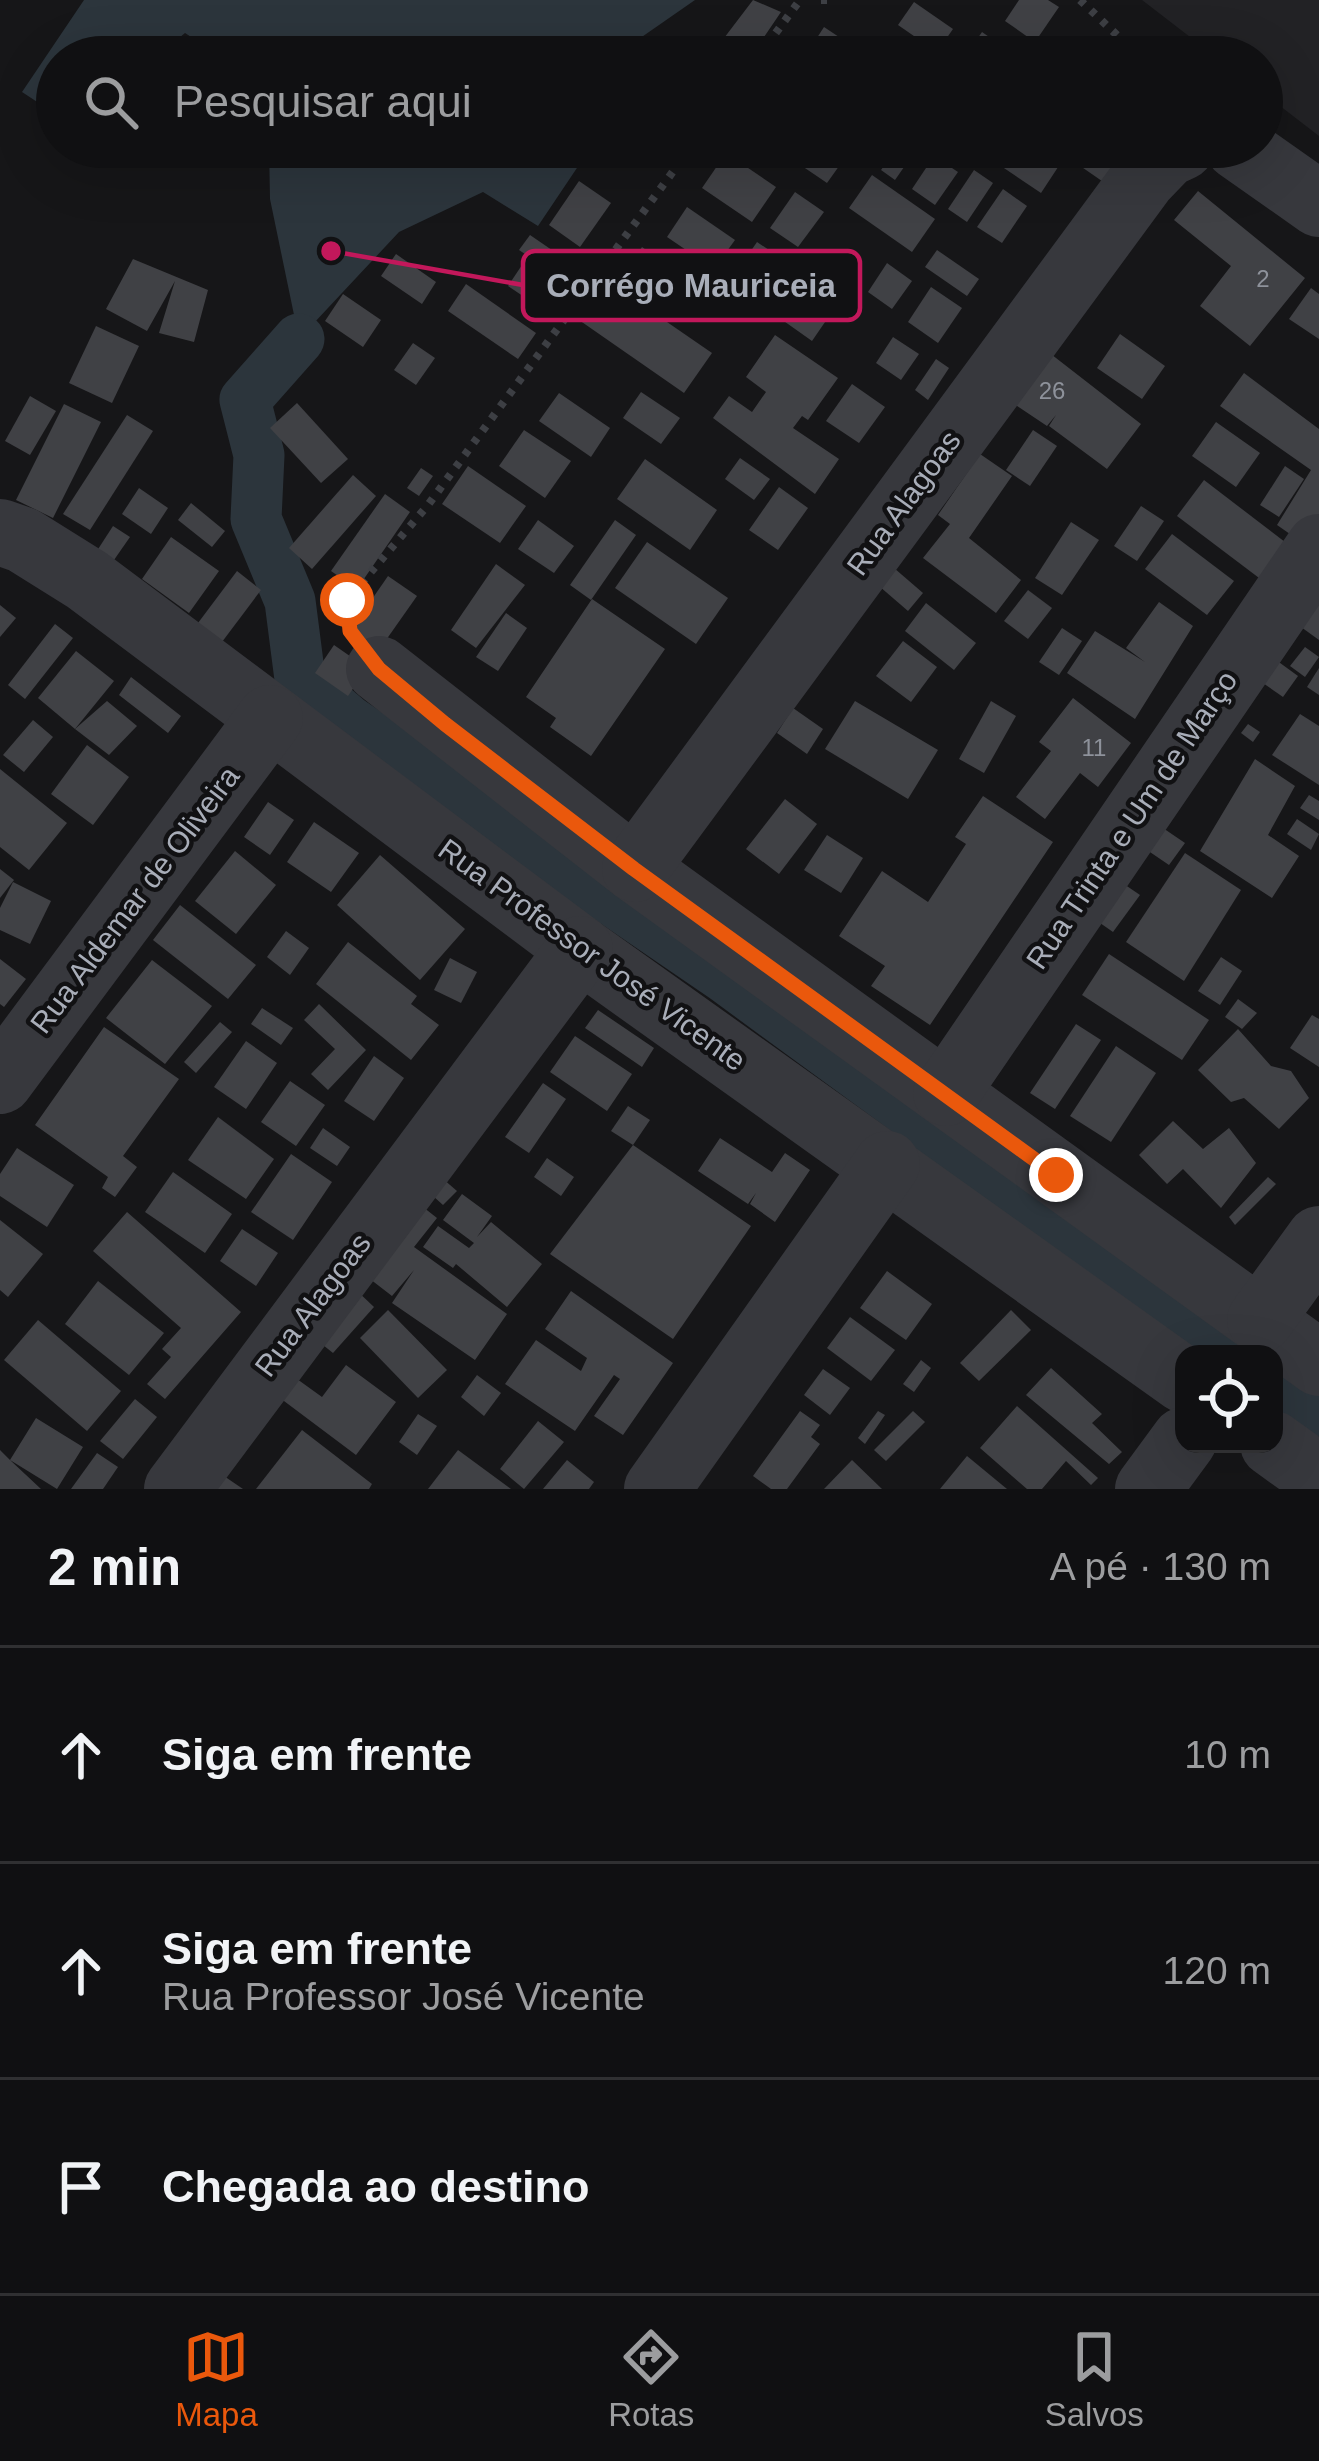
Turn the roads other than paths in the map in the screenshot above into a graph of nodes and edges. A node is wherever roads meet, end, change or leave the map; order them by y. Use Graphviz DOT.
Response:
graph roads {
  1 [pos="1156,168"];
  2 [pos="1269,168"];
  3 [pos="1319,204"];
  4 [pos="0,532"];
  5 [pos="1319,547"];
  6 [pos="379,669"];
  7 [pos="270,718"];
  8 [pos="634,869"];
  9 [pos="580,949"];
  10 [pos="0,1082"];
  11 [pos="946,1093"];
  12 [pos="887,1164"];
  13 [pos="1319,1239"];
  14 [pos="1260,1320"];
  15 [pos="1319,1364"];
  16 [pos="1175,1373"];
  17 [pos="1283,1451"];
  18 [pos="1175,1452"];
  19 [pos="1319,1477"];
  20 [pos="177,1489"];
  21 [pos="657,1489"];
  22 [pos="1148,1489"];
  1 -- 8 [label="street, Rua Alagoas"];
  2 -- 3 [label="street"];
  4 -- 7 [label="street, Rua Professor José Vicente"];
  5 -- 11 [label="street, Rua Trinta e Um de Março"];
  6 -- 8 [label="street"];
  7 -- 9 [label="street, Rua Professor José Vicente"];
  7 -- 10 [label="street, Rua Aldemar de Oliveira"];
  8 -- 11 [label="street"];
  9 -- 12 [label="street, Rua Professor José Vicente"];
  9 -- 20 [label="street, Rua Alagoas"];
  11 -- 14 [label="street"];
  12 -- 16 [label="street, Rua Professor José Vicente"];
  12 -- 21 [label="street"];
  13 -- 14 [label="street"];
  14 -- 15 [label="street"];
  17 -- 19 [label="street"];
  18 -- 22 [label="street"];
}
